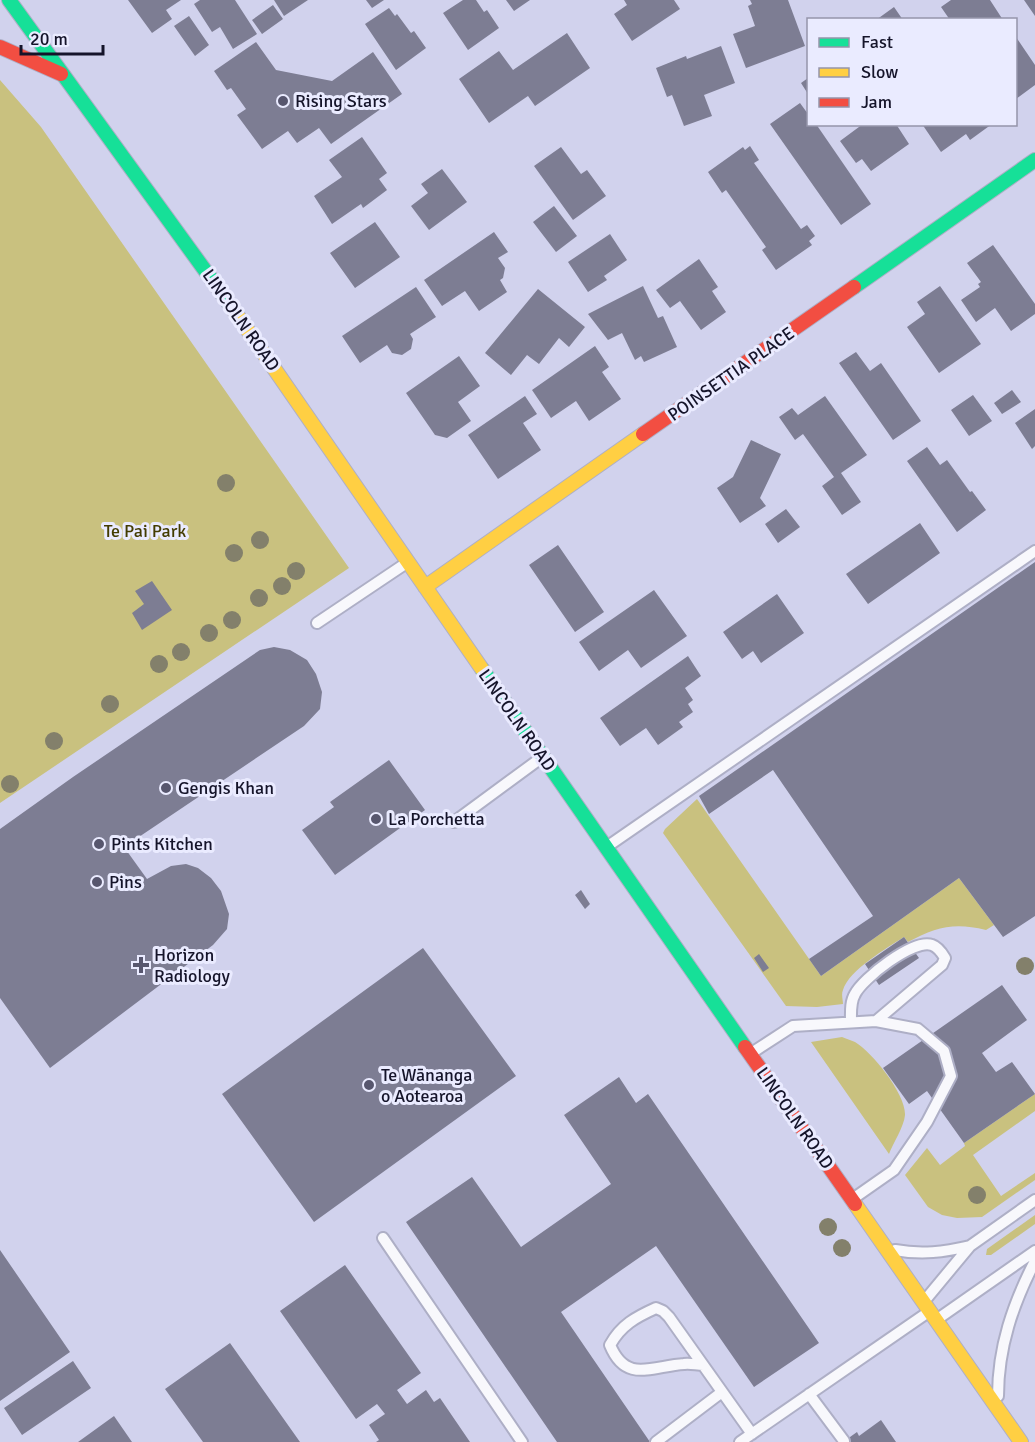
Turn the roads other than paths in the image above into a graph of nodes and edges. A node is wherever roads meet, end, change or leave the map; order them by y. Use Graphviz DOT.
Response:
graph roads {
  1 [pos="9,0"];
  2 [pos="0,47"];
  3 [pos="61,74"];
  4 [pos="1035,160"];
  5 [pos="1035,551"];
  6 [pos="408,562"];
  7 [pos="425,586"];
  8 [pos="317,623"];
  9 [pos="543,757"];
  10 [pos="454,822"];
  11 [pos="606,848"];
  12 [pos="876,1021"];
  13 [pos="851,1022"];
  14 [pos="751,1054"];
  15 [pos="852,1199"];
  16 [pos="1035,1200"];
  17 [pos="383,1238"];
  18 [pos="970,1246"];
  19 [pos="886,1248"];
  20 [pos="1035,1251"];
  21 [pos="1035,1262"];
  22 [pos="930,1311"];
  23 [pos="703,1365"];
  24 [pos="722,1392"];
  25 [pos="808,1394"];
  26 [pos="998,1409"];
  27 [pos="752,1434"];
  28 [pos="844,1441"];
  29 [pos="522,1442"];
  30 [pos="657,1442"];
  31 [pos="740,1442"];
  32 [pos="1021,1442"];
  1 -- 3 [label="main road, LINCOLN ROAD"];
  2 -- 3 [label="main road"];
  3 -- 6 [label="main road, LINCOLN ROAD"];
  4 -- 7 [label="main road, POINSETTIA PLACE"];
  5 -- 11 [label="lane"];
  6 -- 7 [label="main road, LINCOLN ROAD"];
  6 -- 8 [label="lane"];
  7 -- 9 [label="main road, LINCOLN ROAD"];
  9 -- 10 [label="lane"];
  9 -- 11 [label="main road, LINCOLN ROAD"];
  11 -- 14 [label="main road, LINCOLN ROAD"];
  12 -- 13 [label="lane"];
  12 -- 13 [label="lane"];
  12 -- 15 [label="lane"];
  13 -- 14 [label="lane"];
  14 -- 15 [label="main road, LINCOLN ROAD"];
  15 -- 19 [label="main road, LINCOLN ROAD"];
  16 -- 18 [label="lane"];
  17 -- 29 [label="lane"];
  18 -- 19 [label="lane"];
  18 -- 22 [label="lane"];
  19 -- 22 [label="main road, LINCOLN ROAD"];
  20 -- 22 [label="lane"];
  21 -- 26 [label="lane"];
  22 -- 25 [label="lane"];
  22 -- 26 [label="main road, LINCOLN ROAD"];
  23 -- 23 [label="lane"];
  23 -- 24 [label="lane"];
  24 -- 27 [label="lane"];
  24 -- 30 [label="lane"];
  25 -- 27 [label="lane"];
  25 -- 28 [label="lane"];
  26 -- 32 [label="main road, LINCOLN ROAD"];
  27 -- 31 [label="lane"];
}
